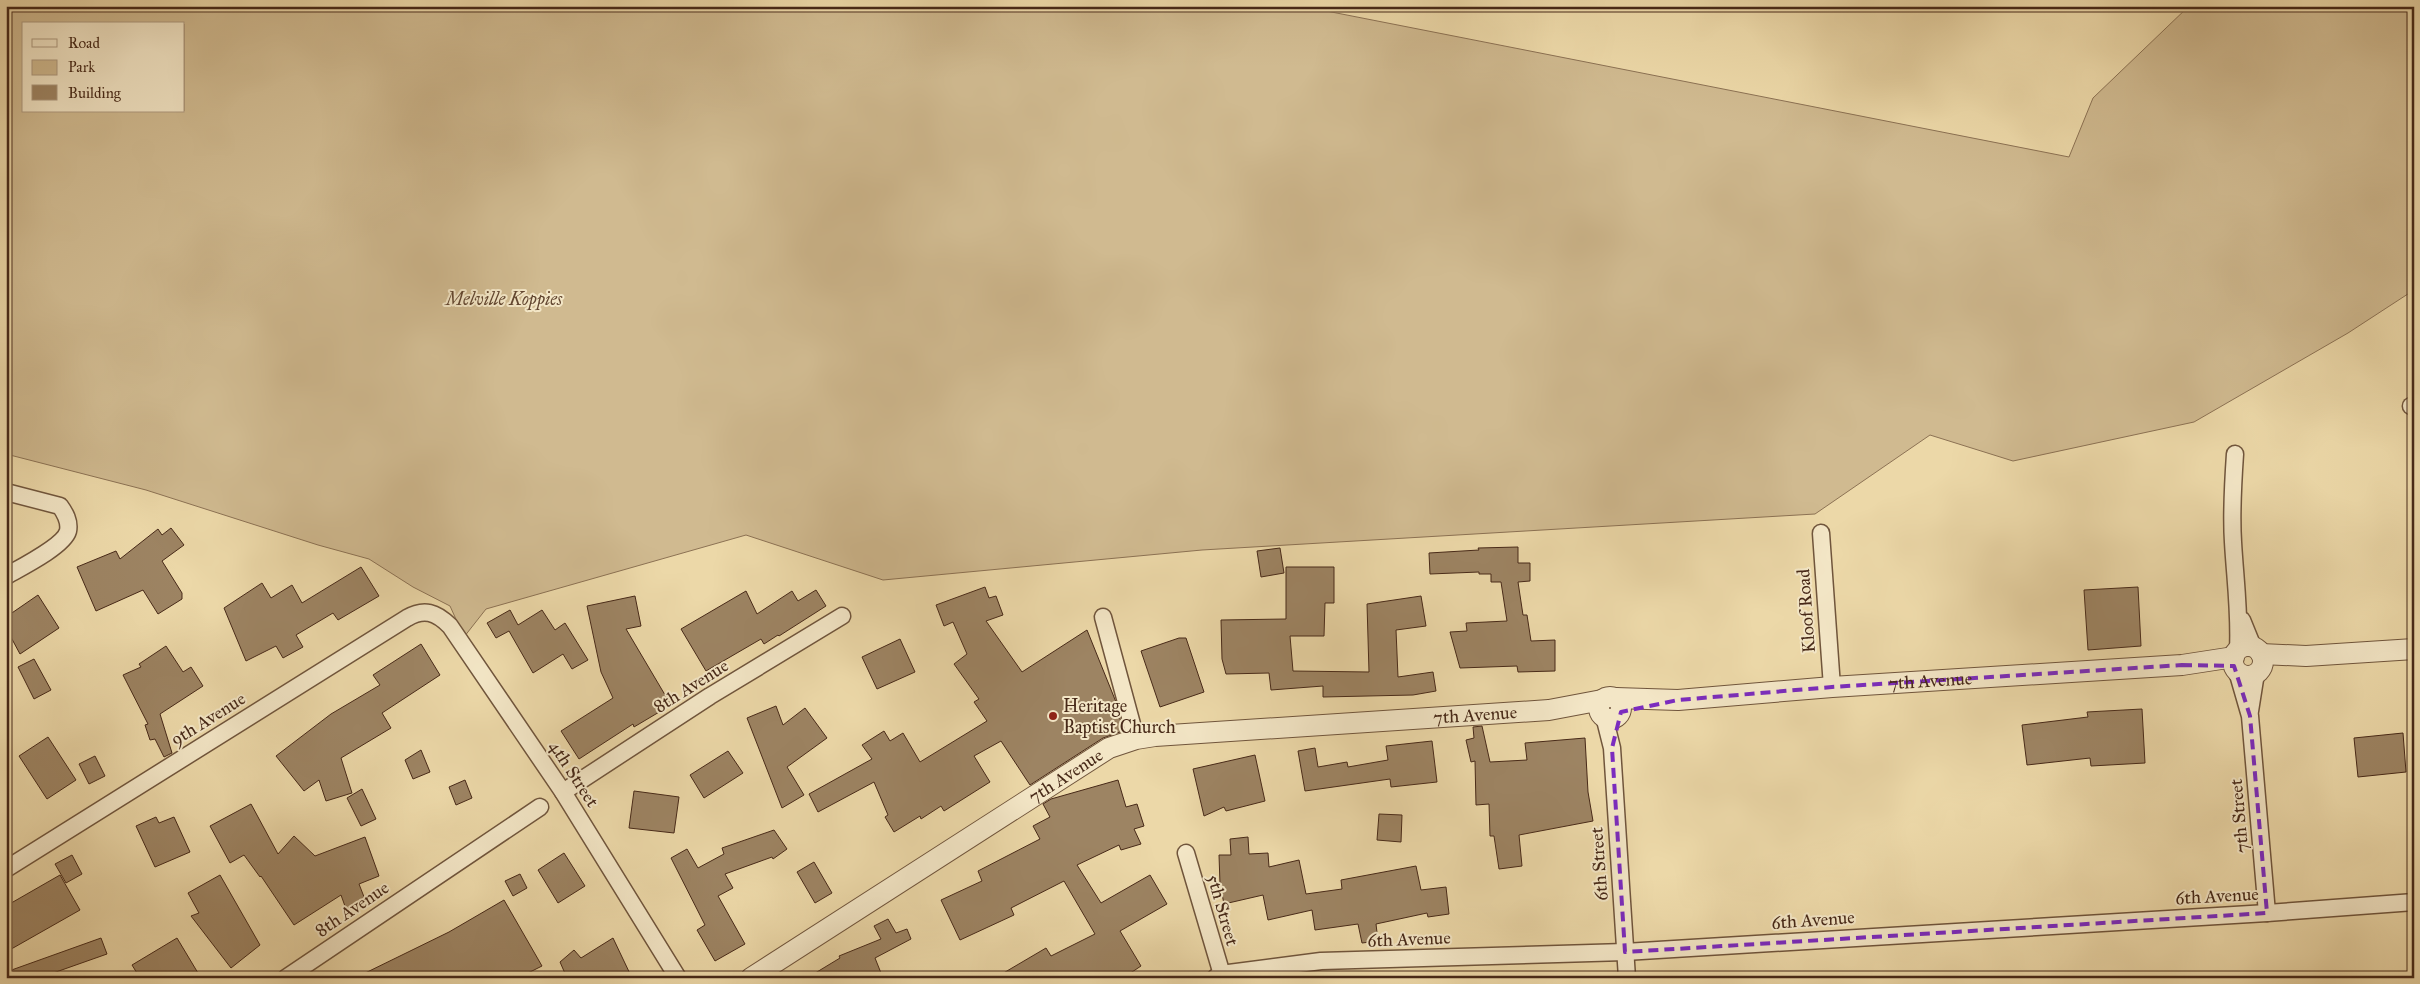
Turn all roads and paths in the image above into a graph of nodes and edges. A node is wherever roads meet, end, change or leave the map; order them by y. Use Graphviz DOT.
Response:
graph roads {
  1 [pos="2235,454"];
  2 [pos="6,492"];
  3 [pos="1821,533"];
  4 [pos="6,576"];
  5 [pos="433,613"];
  6 [pos="842,616"];
  7 [pos="1103,617"];
  8 [pos="2414,649"];
  9 [pos="2247,660"];
  10 [pos="1832,687"];
  11 [pos="1610,709"];
  12 [pos="1136,739"];
  13 [pos="563,792"];
  14 [pos="540,807"];
  15 [pos="1186,853"];
  16 [pos="6,869"];
  17 [pos="2414,902"];
  18 [pos="2267,913"];
  19 [pos="1625,952"];
  20 [pos="677,974"];
  21 [pos="1220,977"];
  22 [pos="286,978"];
  23 [pos="751,978"];
  24 [pos="1627,978"];
  1 -- 9 [label="street, 7th Street"];
  2 -- 4 [label="street"];
  3 -- 10 [label="street, Kloof Road"];
  5 -- 13 [label="street, 4th Street"];
  5 -- 16 [label="street, 9th Avenue"];
  6 -- 13 [label="street, 8th Avenue"];
  7 -- 12 [label="street"];
  8 -- 9 [label="street, 7th Avenue"];
  9 -- 10 [label="street, 7th Avenue"];
  9 -- 18 [label="street, 7th Street"];
  10 -- 11 [label="street, 7th Avenue"];
  11 -- 12 [label="street, 7th Avenue"];
  11 -- 19 [label="street, 6th Street"];
  12 -- 23 [label="street, 7th Avenue"];
  13 -- 20 [label="street, 4th Street"];
  14 -- 22 [label="street, 8th Avenue"];
  15 -- 21 [label="street, 5th Street"];
  17 -- 18 [label="street, 6th Avenue"];
  18 -- 19 [label="street, 6th Avenue"];
  19 -- 21 [label="street, 6th Avenue"];
  19 -- 24 [label="street, 6th Street"];
}
